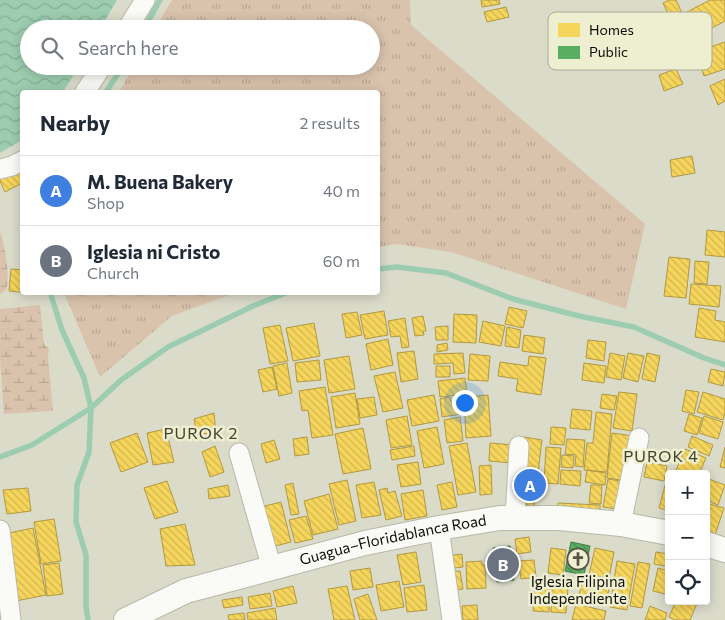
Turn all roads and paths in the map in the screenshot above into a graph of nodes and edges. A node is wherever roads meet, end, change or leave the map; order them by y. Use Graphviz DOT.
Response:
graph roads {
  1 [pos="145,0"];
  2 [pos="133,20"];
  3 [pos="96,75"];
  4 [pos="86,90"];
  5 [pos="20,161"];
  6 [pos="0,169"];
  7 [pos="639,438"];
  8 [pos="519,446"];
  9 [pos="239,453"];
  10 [pos="515,517"];
  11 [pos="621,524"];
  12 [pos="439,528"];
  13 [pos="0,530"];
  14 [pos="665,532"];
  15 [pos="710,545"];
  16 [pos="725,550"];
  17 [pos="272,569"];
  18 [pos="11,620"];
  19 [pos="126,620"];
  20 [pos="452,620"];
  1 -- 2 [label="street"];
  3 -- 4 [label="street"];
  5 -- 6 [label="street"];
  7 -- 11 [label="street"];
  8 -- 10 [label="street"];
  9 -- 17 [label="street"];
  10 -- 11 [label="main road, Guagua–Floridablanca Road"];
  10 -- 12 [label="main road, Guagua–Floridablanca Road"];
  11 -- 14 [label="main road, Guagua–Floridablanca Road"];
  12 -- 17 [label="main road, Guagua–Floridablanca Road"];
  12 -- 20 [label="street"];
  13 -- 18 [label="street"];
  15 -- 16 [label="main road"];
  17 -- 19 [label="main road, Guagua–Floridablanca Road"];
}
